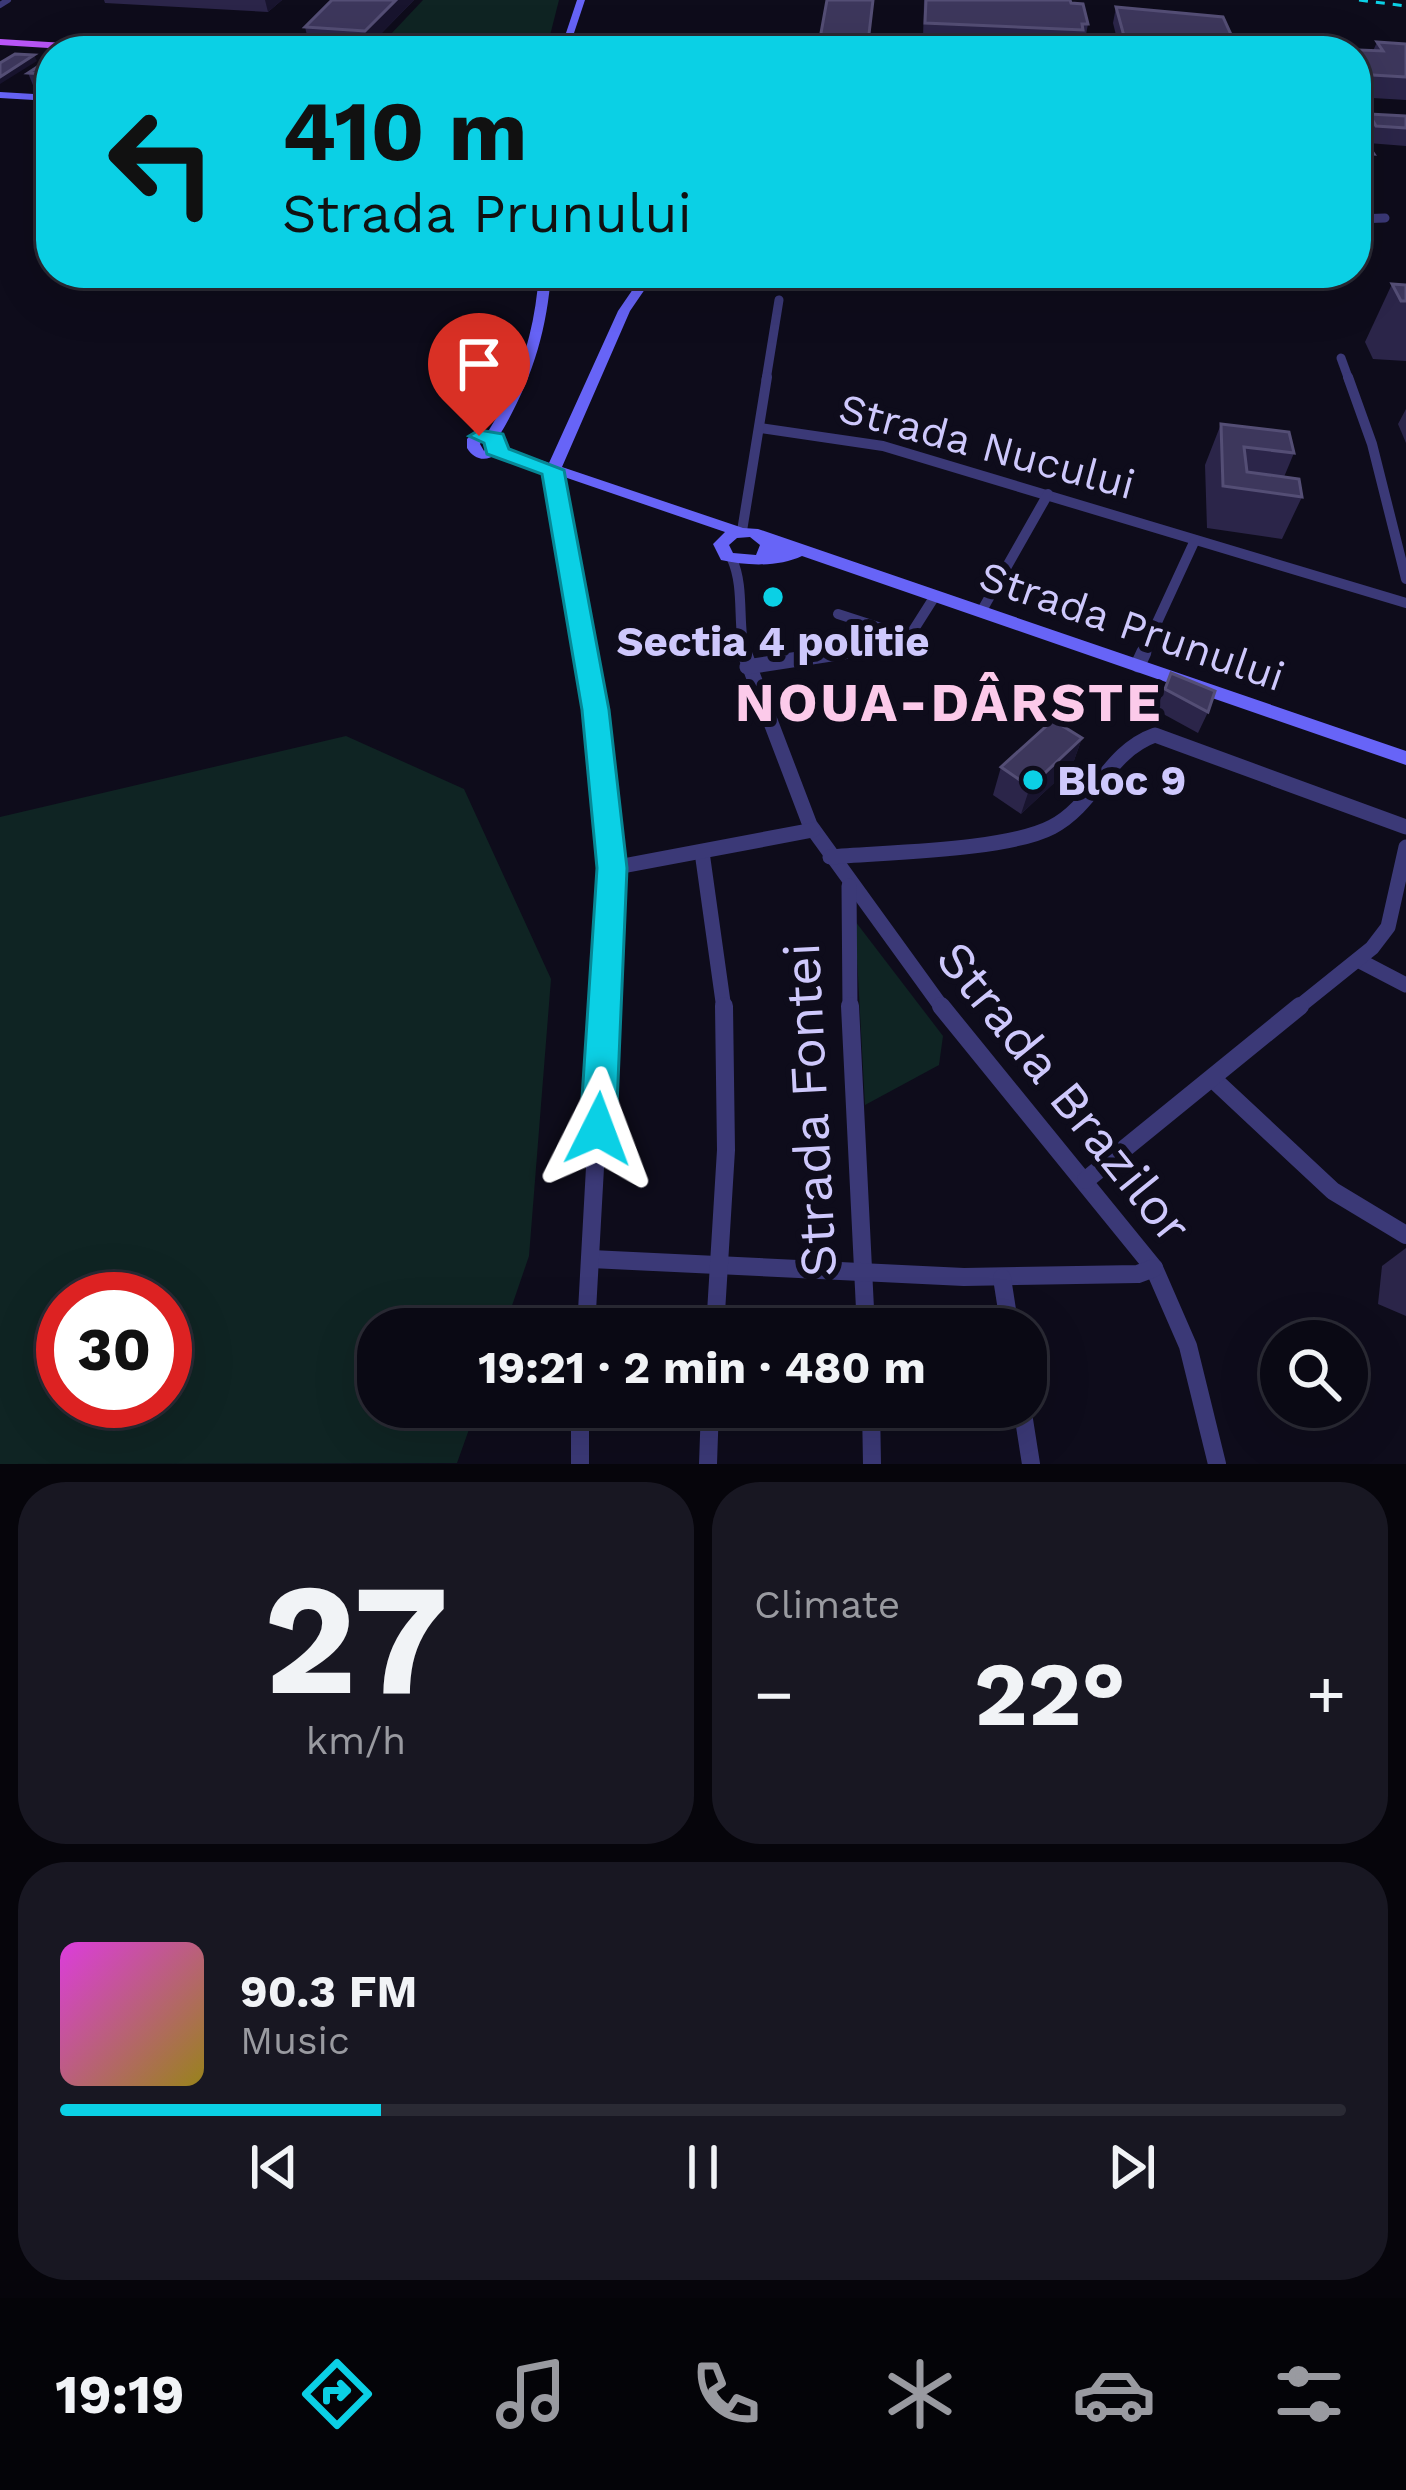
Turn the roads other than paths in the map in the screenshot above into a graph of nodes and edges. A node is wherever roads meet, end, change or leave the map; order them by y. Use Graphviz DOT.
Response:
graph roads {
  1 [pos="8,0"];
  2 [pos="581,0"];
  3 [pos="0,5"];
  4 [pos="569,36"];
  5 [pos="0,44"];
  6 [pos="36,45"];
  7 [pos="36,47"];
  8 [pos="0,95"];
  9 [pos="36,97"];
  10 [pos="1371,120"];
  11 [pos="1406,122"];
  12 [pos="1385,218"];
  13 [pos="1371,219"];
  14 [pos="544,288"];
  15 [pos="640,288"];
  16 [pos="779,300"];
  17 [pos="1341,358"];
  18 [pos="760,428"];
  19 [pos="553,470"];
  20 [pos="1048,494"];
  21 [pos="682,512"];
  22 [pos="741,531"];
  23 [pos="763,537"];
  24 [pos="1195,540"];
  25 [pos="727,554"];
  26 [pos="762,557"];
  27 [pos="835,562"];
  28 [pos="1406,579"];
  29 [pos="935,596"];
  30 [pos="736,599"];
  31 [pos="1406,603"];
  32 [pos="981,612"];
  33 [pos="838,614"];
  34 [pos="865,624"];
  35 [pos="1138,665"];
  36 [pos="747,668"];
  37 [pos="1406,758"];
  38 [pos="1406,827"];
  39 [pos="813,830"];
  40 [pos="1406,847"];
  41 [pos="702,852"];
  42 [pos="830,857"];
  43 [pos="612,868"];
  44 [pos="849,886"];
  45 [pos="1358,960"];
  46 [pos="1406,985"];
  47 [pos="1214,1079"];
  48 [pos="1086,1180"];
  49 [pos="1406,1235"];
  50 [pos="591,1259"];
  51 [pos="720,1266"];
  52 [pos="1154,1268"];
  53 [pos="862,1273"];
  54 [pos="1002,1278"];
  55 [pos="588,1308"];
  56 [pos="717,1308"];
  57 [pos="864,1308"];
  58 [pos="1007,1308"];
  59 [pos="580,1428"];
  60 [pos="709,1428"];
  61 [pos="871,1428"];
  62 [pos="1025,1428"];
  63 [pos="580,1464"];
  64 [pos="708,1464"];
  65 [pos="872,1464"];
  66 [pos="1031,1464"];
  67 [pos="1217,1464"];
  1 -- 3 [label="street"];
  2 -- 4 [label="street"];
  5 -- 6 [label="main road"];
  5 -- 7 [label="main road"];
  8 -- 9 [label="street"];
  10 -- 11 [label="main road"];
  12 -- 13 [label="street"];
  14 -- 19 [label="street"];
  15 -- 19 [label="street"];
  16 -- 18 [label="street"];
  17 -- 28 [label="street"];
  18 -- 20 [label="street, Strada Nucului"];
  18 -- 22 [label="street"];
  19 -- 21 [label="street"];
  19 -- 43 [label="street"];
  20 -- 24 [label="street, Strada Nucului"];
  20 -- 32 [label="street"];
  21 -- 22 [label="street"];
  21 -- 25 [label="street"];
  22 -- 23 [label="street, Strada Prunului"];
  22 -- 25 [label="street"];
  23 -- 26 [label="street"];
  23 -- 27 [label="street, Strada Prunului"];
  24 -- 31 [label="street, Strada Nucului"];
  24 -- 35 [label="street"];
  25 -- 26 [label="street, Strada Prunului"];
  25 -- 30 [label="street, Strada Brazilor"];
  26 -- 27 [label="street, Strada Prunului"];
  26 -- 30 [label="street"];
  27 -- 29 [label="street, Strada Prunului"];
  29 -- 32 [label="street, Strada Prunului"];
  29 -- 34 [label="street"];
  30 -- 36 [label="street, Strada Brazilor"];
  32 -- 35 [label="street, Strada Prunului"];
  33 -- 34 [label="street"];
  34 -- 36 [label="street"];
  35 -- 37 [label="street, Strada Prunului"];
  36 -- 39 [label="street, Strada Brazilor"];
  38 -- 42 [label="street"];
  39 -- 41 [label="street"];
  39 -- 42 [label="street, Strada Brazilor"];
  40 -- 45 [label="street"];
  41 -- 43 [label="street"];
  41 -- 51 [label="street"];
  42 -- 44 [label="street, Strada Brazilor"];
  43 -- 50 [label="street"];
  44 -- 48 [label="street, Strada Brazilor"];
  44 -- 53 [label="street, Strada Fontei"];
  45 -- 46 [label="street"];
  45 -- 47 [label="street"];
  47 -- 48 [label="street"];
  47 -- 49 [label="street"];
  48 -- 52 [label="street, Strada Brazilor"];
  50 -- 51 [label="street"];
  50 -- 55 [label="street"];
  51 -- 53 [label="street"];
  51 -- 56 [label="street"];
  52 -- 54 [label="street"];
  52 -- 67 [label="street, Strada Brazilor"];
  53 -- 54 [label="street"];
  53 -- 57 [label="street, Strada Fontei"];
  54 -- 58 [label="street"];
  59 -- 63 [label="street"];
  60 -- 64 [label="street"];
  61 -- 65 [label="street"];
  62 -- 66 [label="street"];
}
